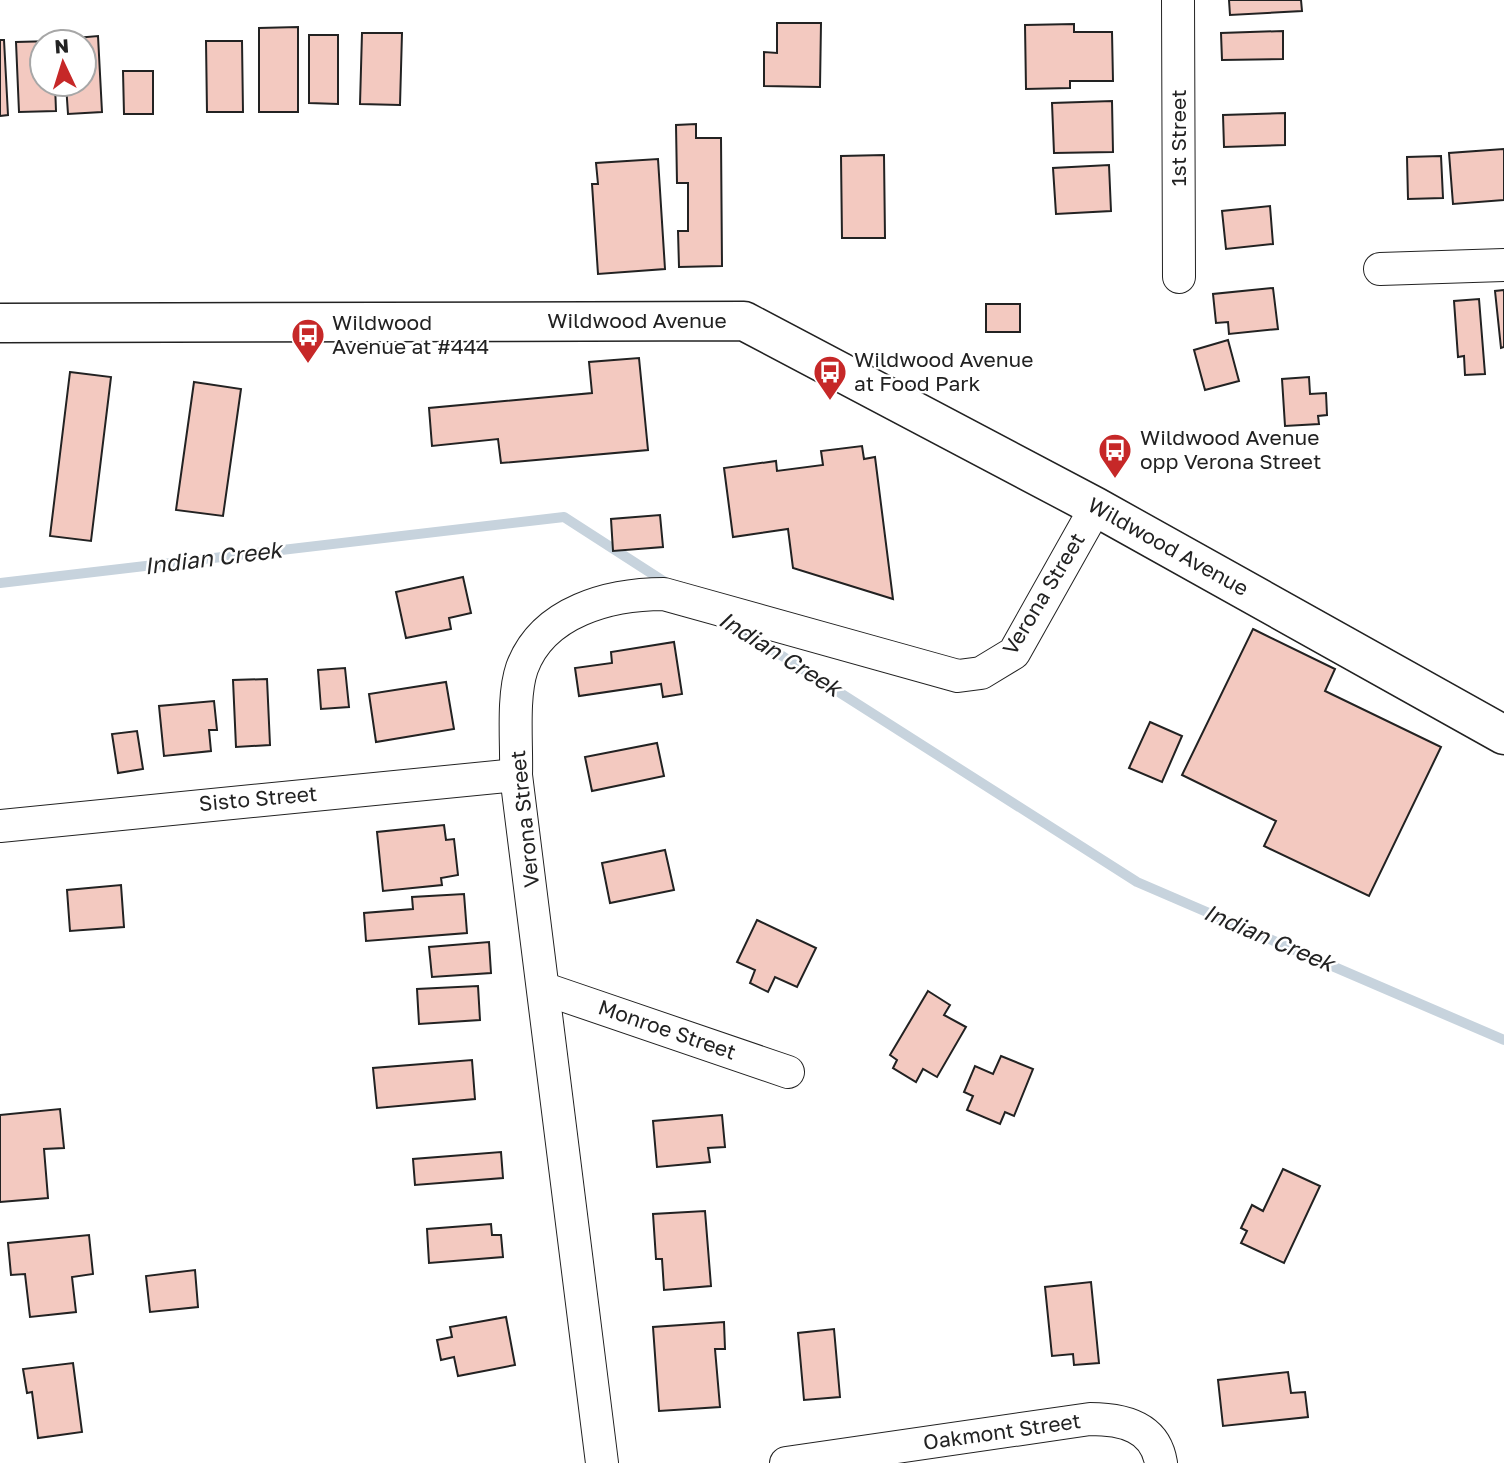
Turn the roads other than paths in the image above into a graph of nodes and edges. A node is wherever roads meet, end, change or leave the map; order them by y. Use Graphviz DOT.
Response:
graph roads {
  1 [pos="1178,0"];
  2 [pos="1504,265"];
  3 [pos="1380,270"];
  4 [pos="1179,277"];
  5 [pos="0,323"];
  6 [pos="1096,507"];
  7 [pos="1504,735"];
  8 [pos="516,775"];
  9 [pos="0,826"];
  10 [pos="545,989"];
  11 [pos="788,1072"];
  12 [pos="602,1463"];
  13 [pos="786,1463"];
  14 [pos="1161,1463"];
  1 -- 4 [label="street, 1st Street"];
  2 -- 3 [label="street"];
  5 -- 6 [label="street, Wildwood Avenue"];
  6 -- 7 [label="street, Wildwood Avenue"];
  6 -- 8 [label="street, Verona Street"];
  8 -- 9 [label="street, Sisto Street"];
  8 -- 10 [label="street, Verona Street"];
  10 -- 11 [label="street, Monroe Street"];
  10 -- 12 [label="street, Verona Street"];
  13 -- 14 [label="street, Oakmont Street"];
}
